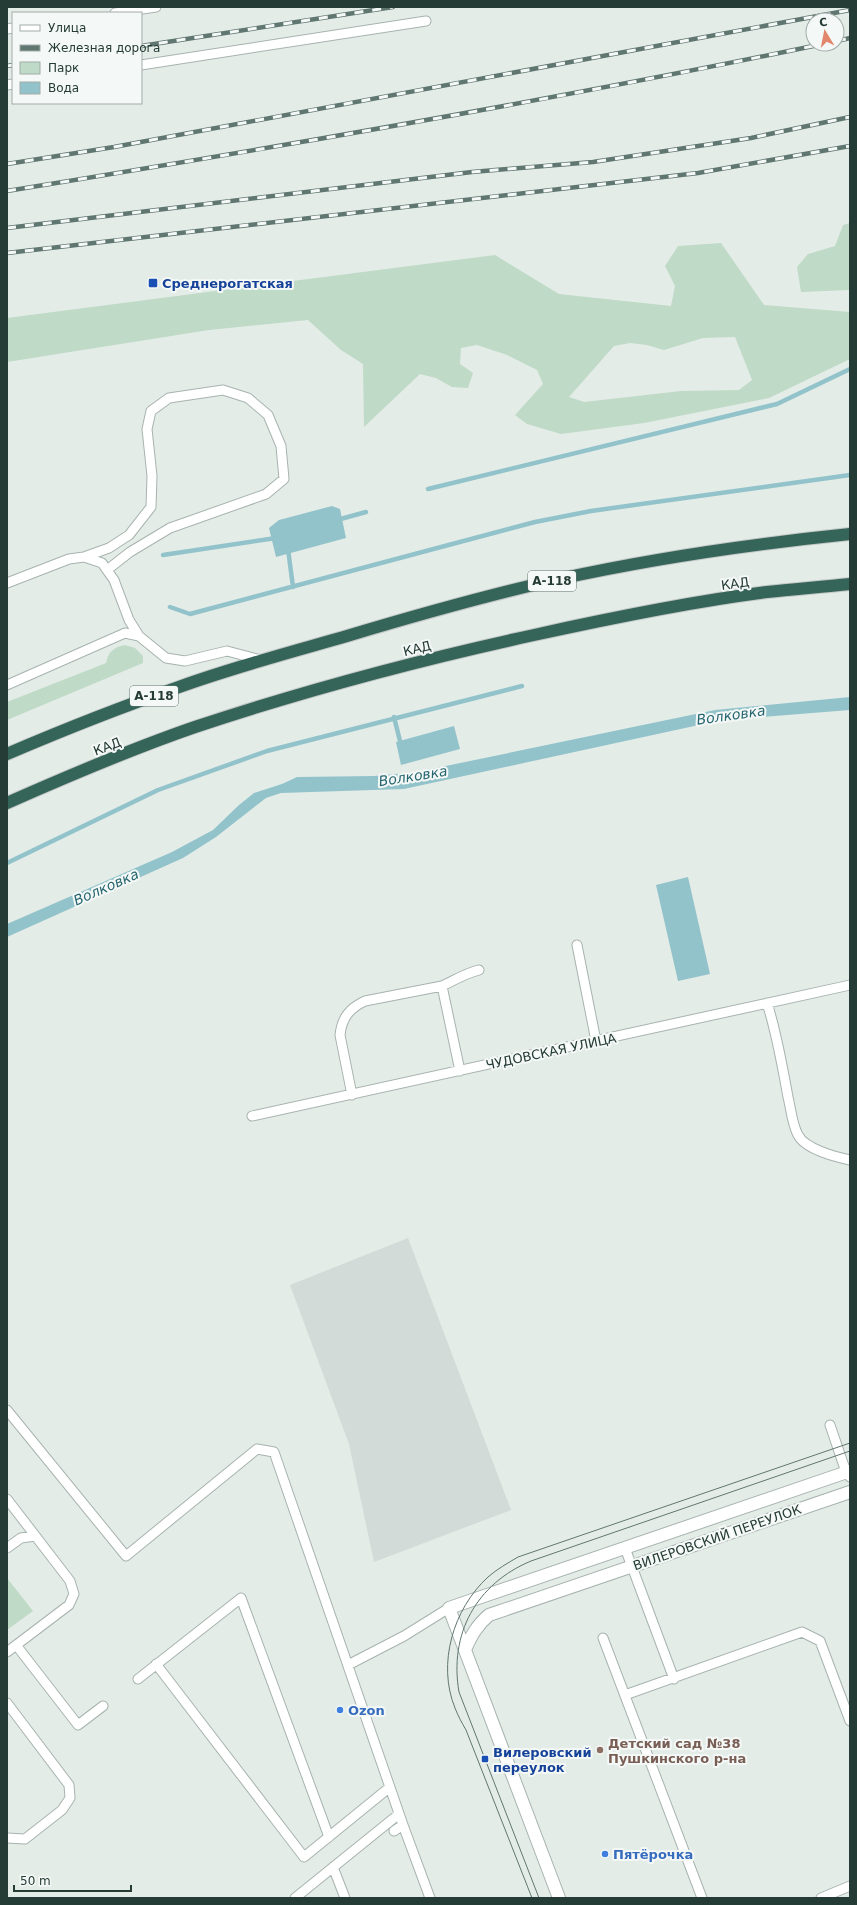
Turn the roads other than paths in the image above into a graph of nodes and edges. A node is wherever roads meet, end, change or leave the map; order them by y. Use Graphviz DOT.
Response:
graph roads {
  1 [pos="156,7"];
  2 [pos="131,9"];
  3 [pos="119,12"];
  4 [pos="426,21"];
  5 [pos="142,64"];
  6 [pos="850,534"];
  7 [pos="84,557"];
  8 [pos="107,570"];
  9 [pos="7,583"];
  10 [pos="850,584"];
  11 [pos="833,585"];
  12 [pos="850,590"];
  13 [pos="139,636"];
  14 [pos="262,660"];
  15 [pos="7,685"];
  16 [pos="7,754"];
  17 [pos="7,803"];
  18 [pos="577,945"];
  19 [pos="479,970"];
  20 [pos="850,985"];
  21 [pos="442,986"];
  22 [pos="766,1004"];
  23 [pos="596,1041"];
  24 [pos="460,1071"];
  25 [pos="352,1095"];
  26 [pos="252,1116"];
  27 [pos="850,1160"];
  28 [pos="7,1410"];
  29 [pos="830,1425"];
  30 [pos="849,1473"];
  31 [pos="850,1492"];
  32 [pos="7,1499"];
  33 [pos="35,1536"];
  34 [pos="7,1548"];
  35 [pos="625,1548"];
  36 [pos="631,1566"];
  37 [pos="449,1608"];
  38 [pos="603,1638"];
  39 [pos="16,1646"];
  40 [pos="465,1650"];
  41 [pos="7,1652"];
  42 [pos="156,1664"];
  43 [pos="348,1665"];
  44 [pos="138,1679"];
  45 [pos="674,1679"];
  46 [pos="625,1695"];
  47 [pos="7,1703"];
  48 [pos="102,1706"];
  49 [pos="850,1721"];
  50 [pos="390,1787"];
  51 [pos="399,1814"];
  52 [pos="403,1824"];
  53 [pos="394,1831"];
  54 [pos="328,1837"];
  55 [pos="7,1838"];
  56 [pos="333,1867"];
  57 [pos="850,1886"];
  58 [pos="295,1898"];
  59 [pos="345,1898"];
  60 [pos="430,1898"];
  61 [pos="559,1898"];
  62 [pos="702,1898"];
  63 [pos="821,1898"];
  1 -- 2 [label="lane"];
  2 -- 3 [label="lane"];
  4 -- 5 [label="lane"];
  6 -- 14 [label="highway, А-118"];
  7 -- 8 [label="lane"];
  7 -- 8 [label="lane"];
  7 -- 9 [label="lane"];
  8 -- 13 [label="lane"];
  10 -- 11 [label="highway, КАД"];
  11 -- 12 [label="highway"];
  11 -- 17 [label="highway, КАД"];
  13 -- 14 [label="lane"];
  13 -- 15 [label="lane"];
  14 -- 16 [label="highway, А-118"];
  18 -- 23 [label="lane"];
  19 -- 21 [label="lane"];
  20 -- 22 [label="lane, ЧУДОВСКАЯ УЛИЦА"];
  21 -- 24 [label="lane"];
  21 -- 25 [label="lane"];
  22 -- 23 [label="lane, ЧУДОВСКАЯ УЛИЦА"];
  22 -- 27 [label="lane"];
  23 -- 24 [label="lane, ЧУДОВСКАЯ УЛИЦА"];
  24 -- 25 [label="lane, ЧУДОВСКАЯ УЛИЦА"];
  25 -- 26 [label="lane, ЧУДОВСКАЯ УЛИЦА"];
  28 -- 43 [label="lane"];
  29 -- 30 [label="lane"];
  30 -- 35 [label="street, ВИЛЕРОВСКИЙ ПЕРЕУЛОК"];
  31 -- 36 [label="street, ВИЛЕРОВСКИЙ ПЕРЕУЛОК"];
  32 -- 33 [label="lane"];
  33 -- 34 [label="lane"];
  33 -- 39 [label="lane"];
  35 -- 36 [label="lane"];
  35 -- 37 [label="street, ВИЛЕРОВСКИЙ ПЕРЕУЛОК"];
  36 -- 40 [label="street, ВИЛЕРОВСКИЙ ПЕРЕУЛОК"];
  36 -- 45 [label="lane"];
  37 -- 40 [label="street"];
  37 -- 43 [label="lane"];
  38 -- 46 [label="lane"];
  39 -- 41 [label="lane"];
  39 -- 48 [label="lane"];
  40 -- 61 [label="street"];
  42 -- 44 [label="lane"];
  42 -- 54 [label="lane"];
  42 -- 54 [label="lane"];
  43 -- 50 [label="lane"];
  45 -- 46 [label="lane"];
  45 -- 49 [label="lane"];
  46 -- 62 [label="lane"];
  47 -- 55 [label="lane"];
  50 -- 51 [label="lane"];
  50 -- 54 [label="lane"];
  51 -- 52 [label="lane"];
  51 -- 56 [label="lane"];
  52 -- 53 [label="lane"];
  52 -- 60 [label="lane"];
  56 -- 58 [label="lane"];
  56 -- 59 [label="lane"];
  57 -- 63 [label="lane"];
}
